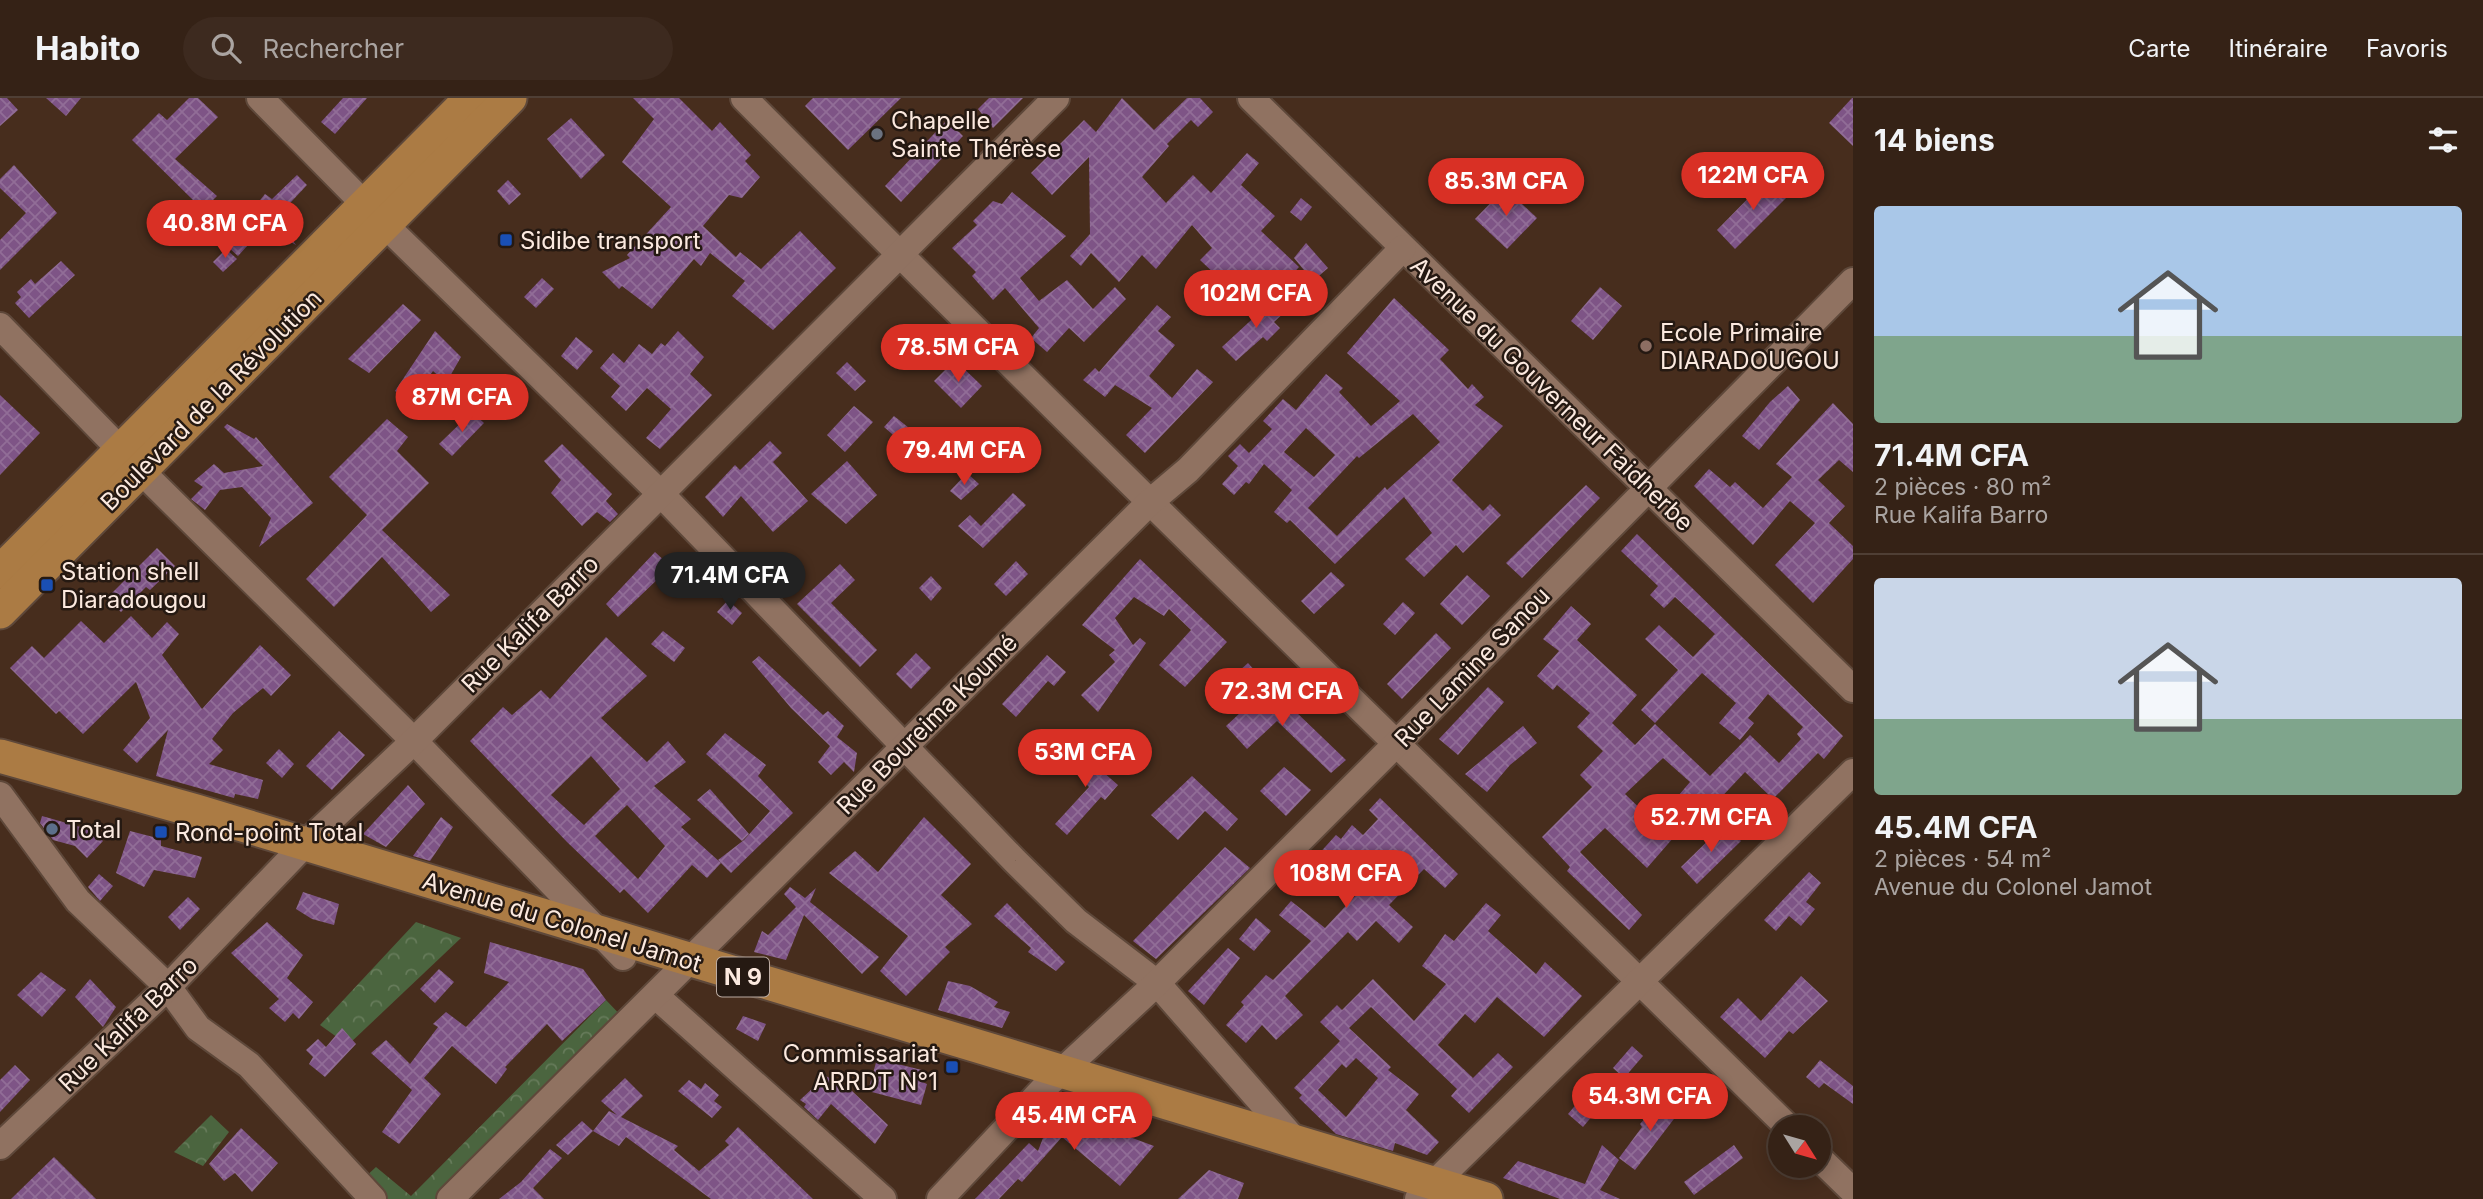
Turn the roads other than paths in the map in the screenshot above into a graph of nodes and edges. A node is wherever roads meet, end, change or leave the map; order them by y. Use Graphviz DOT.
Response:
graph roads {
  1 [pos="260,98"];
  2 [pos="471,98"];
  3 [pos="510,98"];
  4 [pos="744,98"];
  5 [pos="1056,98"];
  6 [pos="1251,98"];
  7 [pos="375,215"];
  8 [pos="1403,248"];
  9 [pos="901,254"];
  10 [pos="1853,281"];
  11 [pos="0,326"];
  12 [pos="132,461"];
  13 [pos="1647,487"];
  14 [pos="660,494"];
  15 [pos="1149,503"];
  16 [pos="0,572"];
  17 [pos="0,612"];
  18 [pos="1853,688"];
  19 [pos="414,741"];
  20 [pos="1398,743"];
  21 [pos="902,747"];
  22 [pos="0,756"];
  23 [pos="1853,772"];
  24 [pos="0,777"];
  25 [pos="0,796"];
  26 [pos="298,852"];
  27 [pos="611,946"];
  28 [pos="674,977"];
  29 [pos="1639,981"];
  30 [pos="1157,983"];
  31 [pos="168,987"];
  32 [pos="1054,1078"];
  33 [pos="1775,1115"];
  34 [pos="1294,1141"];
  35 [pos="0,1146"];
  36 [pos="1320,1166"];
  37 [pos="1831,1170"];
  38 [pos="1853,1191"];
  39 [pos="1425,1194"];
  40 [pos="373,1199"];
  41 [pos="450,1199"];
  42 [pos="883,1199"];
  43 [pos="940,1199"];
  44 [pos="1486,1199"];
  1 -- 7 [label="street"];
  2 -- 7 [label="main road, Boulevard de la Révolution"];
  3 -- 7 [label="main road, Boulevard de la Révolution"];
  4 -- 9 [label="street"];
  5 -- 9 [label="street, Rue Kalifa Barro"];
  6 -- 8 [label="street, Avenue du Gouverneur Faidherbe"];
  7 -- 12 [label="main road, Boulevard de la Révolution"];
  7 -- 14 [label="street"];
  8 -- 13 [label="street, Avenue du Gouverneur Faidherbe"];
  8 -- 15 [label="street, Rue Boureima Koumé"];
  9 -- 14 [label="street, Rue Kalifa Barro"];
  9 -- 15 [label="street"];
  10 -- 13 [label="street, Rue Lamine Sanou"];
  11 -- 12 [label="street"];
  12 -- 16 [label="main road, Boulevard de la Révolution"];
  12 -- 17 [label="main road, Boulevard de la Révolution"];
  12 -- 19 [label="street"];
  13 -- 18 [label="street, Avenue du Gouverneur Faidherbe"];
  13 -- 20 [label="street, Rue Lamine Sanou"];
  14 -- 19 [label="street, Rue Kalifa Barro"];
  14 -- 21 [label="street"];
  15 -- 20 [label="street"];
  15 -- 21 [label="street, Rue Boureima Koumé"];
  19 -- 26 [label="street, Rue Kalifa Barro"];
  19 -- 27 [label="street"];
  20 -- 29 [label="street"];
  20 -- 30 [label="street, Rue Lamine Sanou"];
  21 -- 28 [label="street, Rue Boureima Koumé"];
  21 -- 30 [label="street"];
  22 -- 26 [label="main road, Avenue du Colonel Jamot / N 9"];
  23 -- 29 [label="street"];
  24 -- 26 [label="main road, Avenue du Colonel Jamot / N 9"];
  25 -- 31 [label="street"];
  26 -- 27 [label="main road, Avenue du Colonel Jamot / N 9"];
  26 -- 31 [label="street, Rue Kalifa Barro"];
  27 -- 28 [label="main road, Avenue du Colonel Jamot / N 9"];
  28 -- 32 [label="main road, Avenue du Colonel Jamot / N 9"];
  28 -- 41 [label="street, Rue Boureima Koumé"];
  28 -- 42 [label="street"];
  29 -- 33 [label="street"];
  29 -- 39 [label="street"];
  30 -- 32 [label="street, Rue Lamine Sanou"];
  30 -- 34 [label="street"];
  31 -- 35 [label="street, Rue Kalifa Barro"];
  31 -- 40 [label="street"];
  32 -- 34 [label="main road, Avenue du Colonel Jamot / N 9"];
  32 -- 36 [label="main road, Avenue du Colonel Jamot / N 9"];
  32 -- 43 [label="street, Rue Lamine Sanou"];
  34 -- 36 [label="street"];
  34 -- 39 [label="main road, Avenue du Colonel Jamot / N 9"];
  36 -- 39 [label="main road, Avenue du Colonel Jamot / N 9"];
  37 -- 38 [label="street"];
  39 -- 44 [label="main road, Avenue du Colonel Jamot / N 9"];
}
